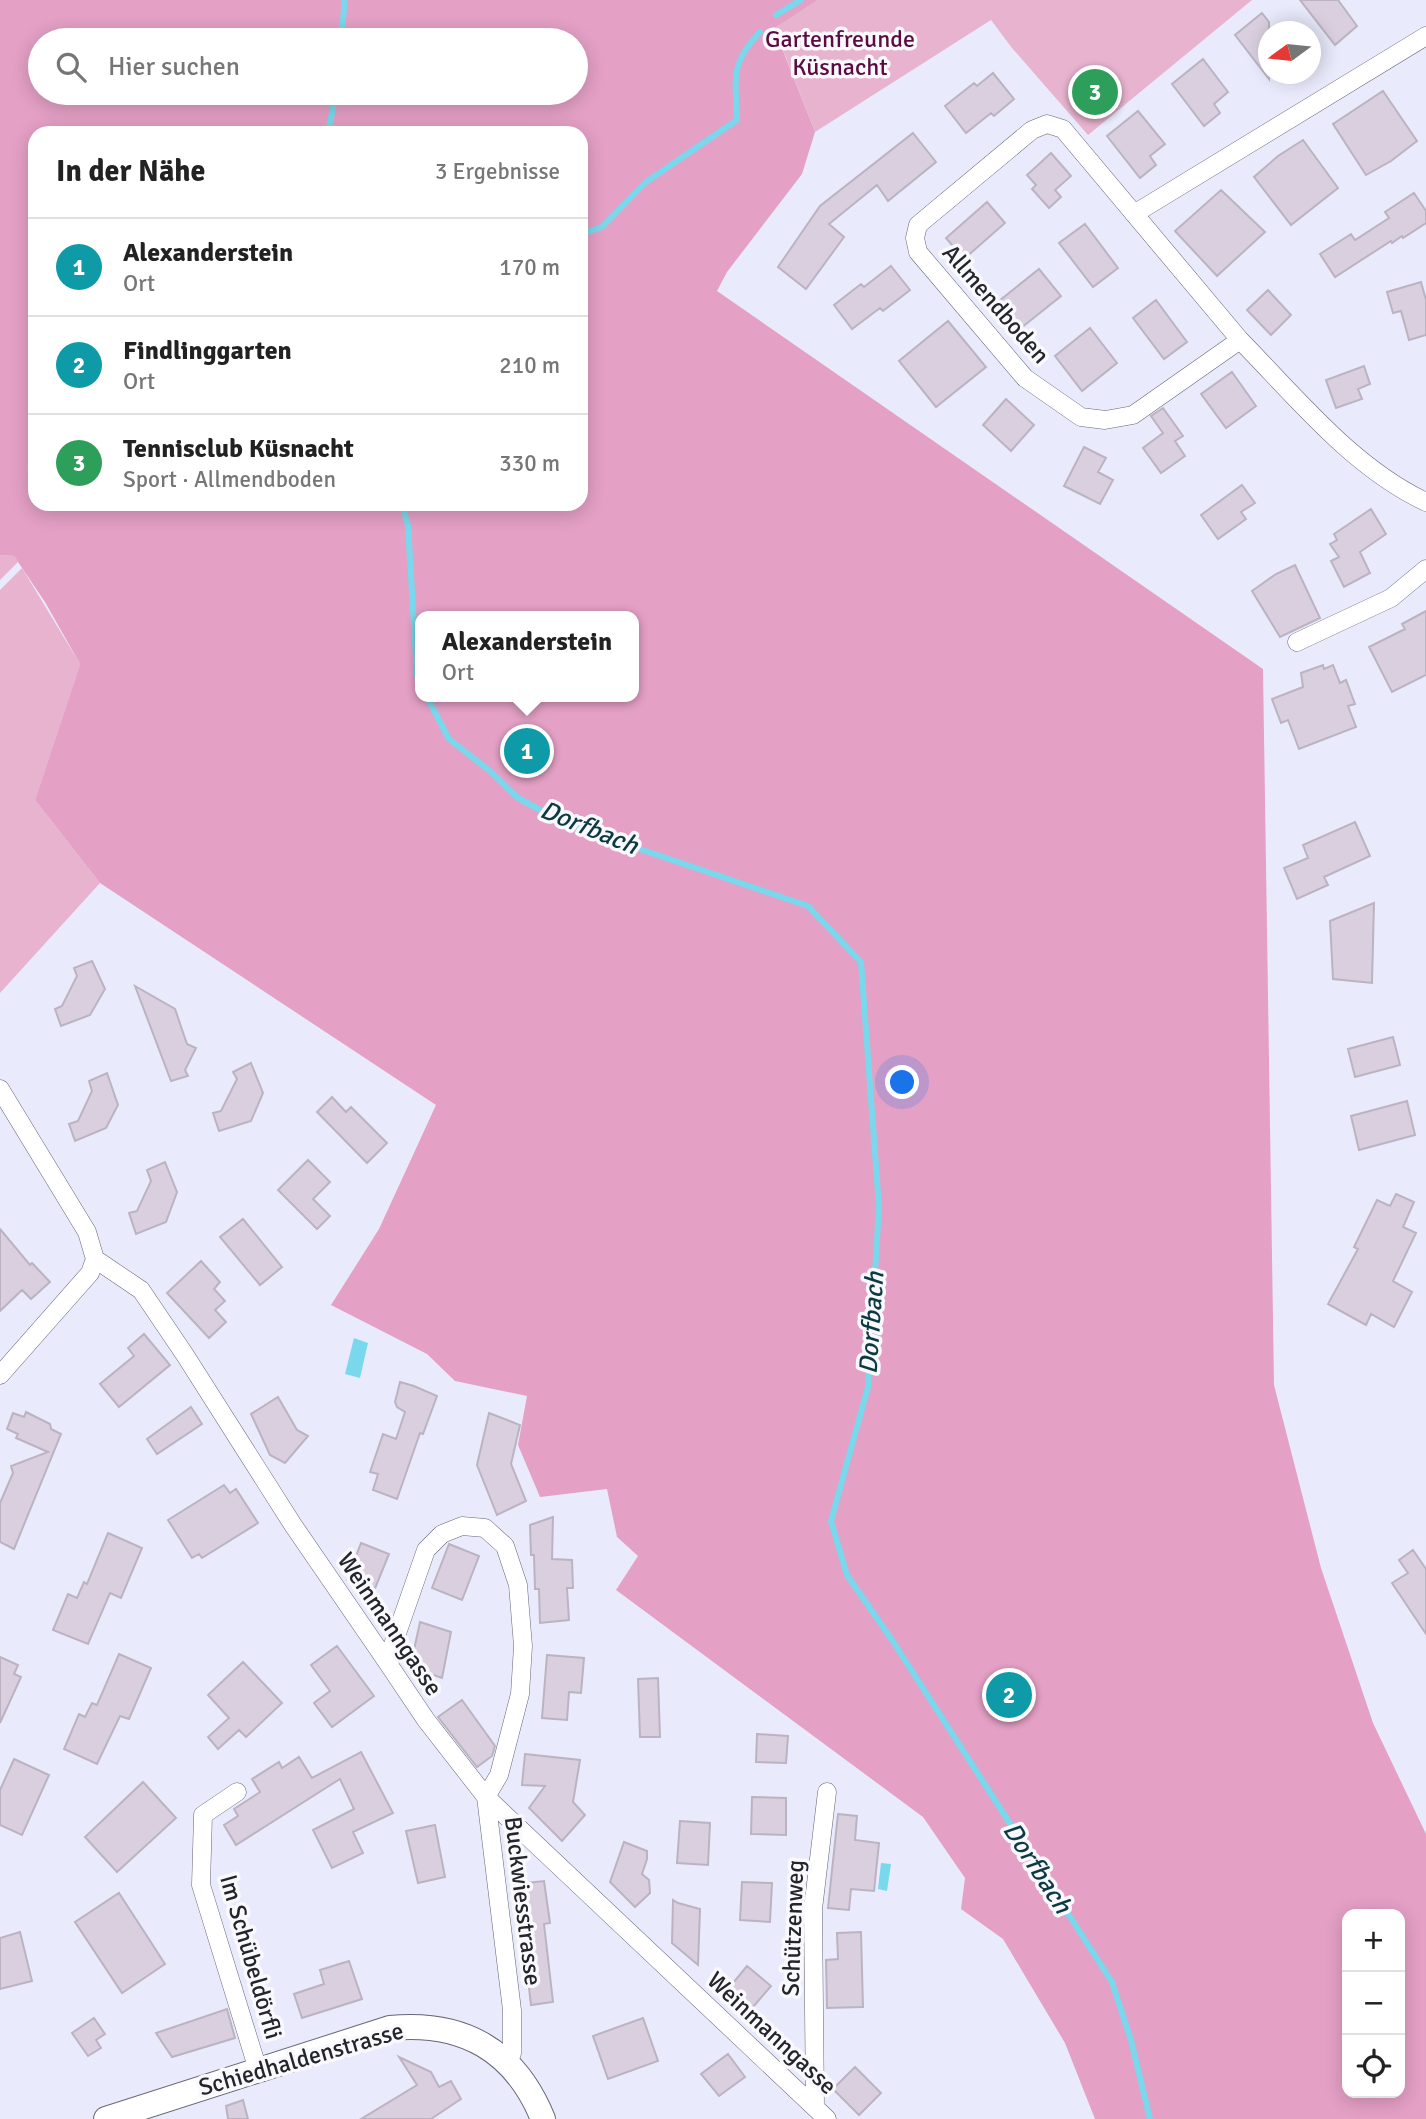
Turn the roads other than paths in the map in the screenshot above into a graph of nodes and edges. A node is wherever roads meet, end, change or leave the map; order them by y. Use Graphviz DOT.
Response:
graph roads {
  1 [pos="1426,37"];
  2 [pos="1134,214"];
  3 [pos="1240,340"];
  4 [pos="1426,502"];
  5 [pos="1426,569"];
  6 [pos="1297,642"];
  7 [pos="0,1089"];
  8 [pos="95,1259"];
  9 [pos="0,1376"];
  10 [pos="387,1662"];
  11 [pos="827,1792"];
  12 [pos="237,1793"];
  13 [pos="486,1797"];
  14 [pos="508,2064"];
  15 [pos="258,2070"];
  16 [pos="821,2113"];
  17 [pos="106,2119"];
  18 [pos="542,2119"];
  1 -- 2 [label="street"];
  2 -- 3 [label="street, Allmendboden"];
  2 -- 3 [label="street, Allmendboden"];
  3 -- 4 [label="street, Allmendboden"];
  5 -- 6 [label="street"];
  7 -- 8 [label="street"];
  8 -- 9 [label="street"];
  8 -- 10 [label="street, Weinmanngasse"];
  10 -- 13 [label="street, Weinmanngasse"];
  10 -- 13 [label="street, Buckwiesstrasse"];
  11 -- 16 [label="street, Schützenweg"];
  12 -- 15 [label="street, Im Schübeldörfli"];
  13 -- 14 [label="street, Buckwiesstrasse"];
  13 -- 16 [label="street, Weinmanngasse"];
  14 -- 15 [label="main road, Schiedhaldenstrasse"];
  14 -- 18 [label="main road, Schiedhaldenstrasse"];
  15 -- 17 [label="main road, Schiedhaldenstrasse"];
}
